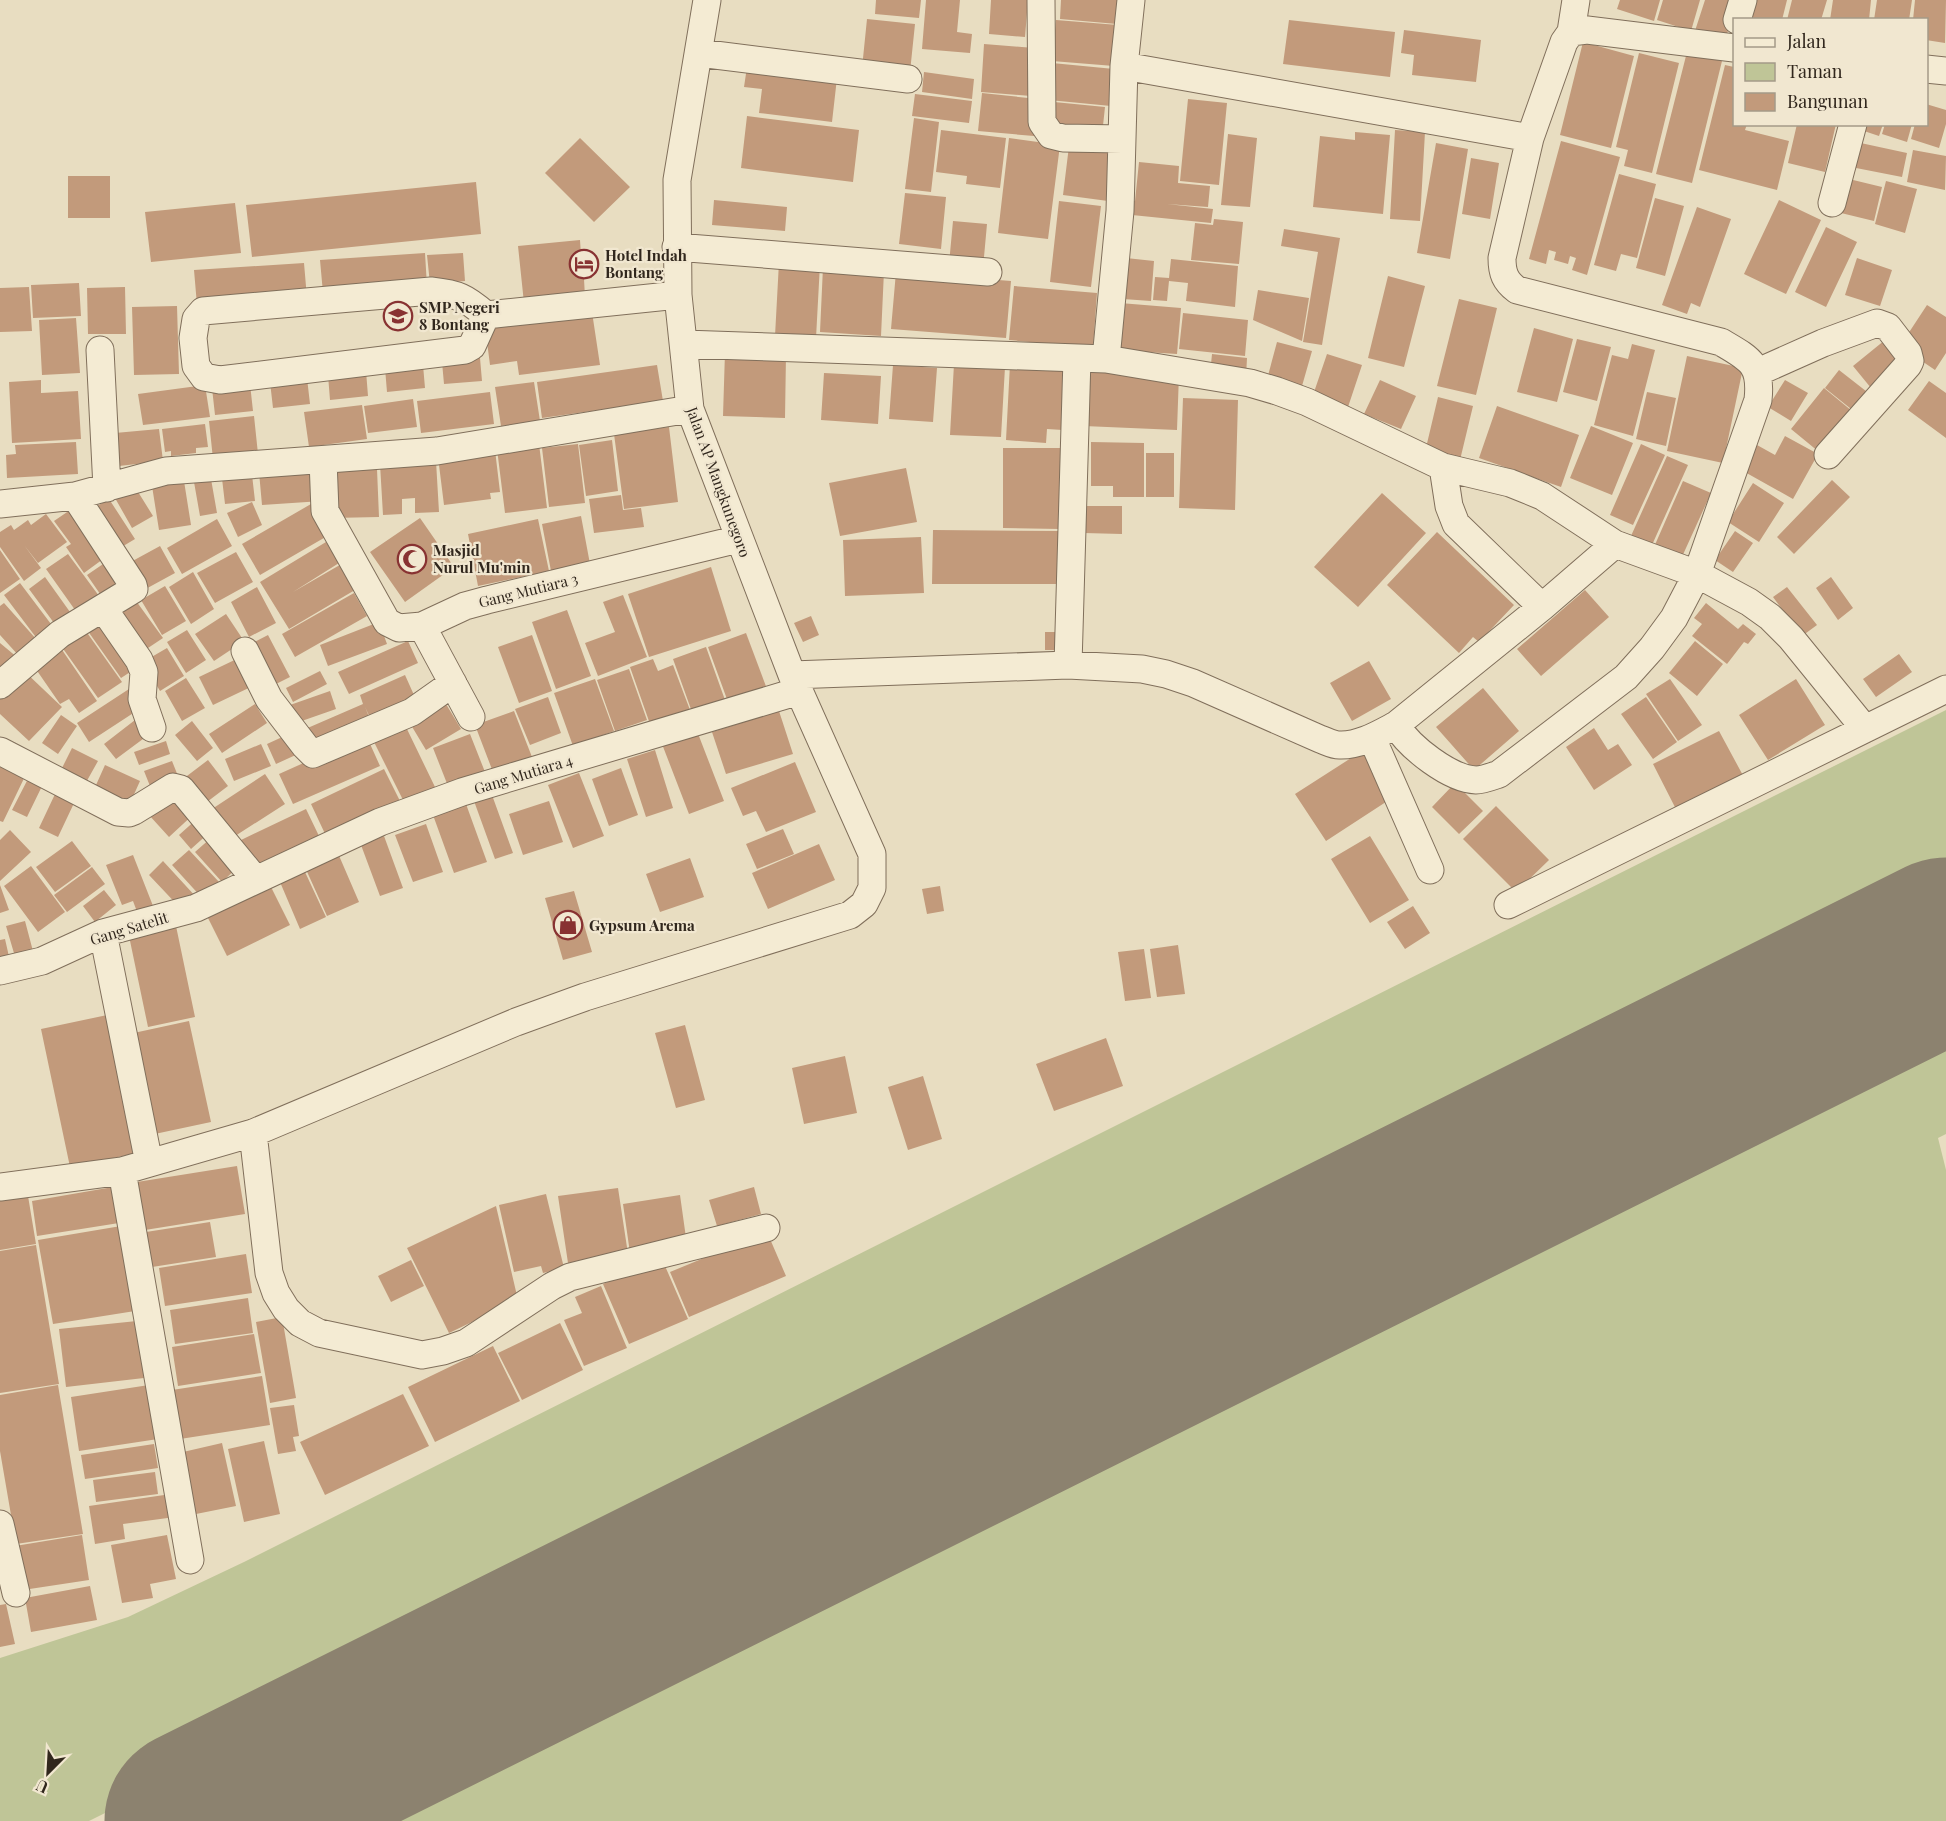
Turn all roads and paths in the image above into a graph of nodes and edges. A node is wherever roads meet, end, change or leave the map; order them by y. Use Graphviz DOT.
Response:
graph roads {
  1 [pos="707,0"];
  2 [pos="1041,0"];
  3 [pos="1131,0"];
  4 [pos="1576,0"];
  5 [pos="1743,0"];
  6 [pos="1738,18"];
  7 [pos="1571,32"];
  8 [pos="1732,40"];
  9 [pos="699,54"];
  10 [pos="1124,66"];
  11 [pos="1928,69"];
  12 [pos="1946,71"];
  13 [pos="908,79"];
  14 [pos="1852,126"];
  15 [pos="1530,138"];
  16 [pos="1122,139"];
  17 [pos="1832,203"];
  18 [pos="676,247"];
  19 [pos="988,272"];
  20 [pos="678,295"];
  21 [pos="486,315"];
  22 [pos="684,344"];
  23 [pos="100,350"];
  24 [pos="1077,358"];
  25 [pos="1106,359"];
  26 [pos="1758,372"];
  27 [pos="690,409"];
  28 [pos="1828,455"];
  29 [pos="323,460"];
  30 [pos="1443,467"];
  31 [pos="107,488"];
  32 [pos="75,496"];
  33 [pos="0,504"];
  34 [pos="739,539"];
  35 [pos="1615,544"];
  36 [pos="1697,574"];
  37 [pos="1542,607"];
  38 [pos="103,608"];
  39 [pos="422,626"];
  40 [pos="245,651"];
  41 [pos="1068,666"];
  42 [pos="453,683"];
  43 [pos="796,683"];
  44 [pos="0,685"];
  45 [pos="1946,689"];
  46 [pos="471,717"];
  47 [pos="152,728"];
  48 [pos="1865,729"];
  49 [pos="1384,732"];
  50 [pos="0,751"];
  51 [pos="1430,870"];
  52 [pos="255,879"];
  53 [pos="1508,905"];
  54 [pos="103,933"];
  55 [pos="0,971"];
  56 [pos="253,1133"];
  57 [pos="149,1163"];
  58 [pos="122,1171"];
  59 [pos="0,1187"];
  60 [pos="766,1228"];
  61 [pos="0,1524"];
  62 [pos="190,1560"];
  63 [pos="16,1593"];
  1 -- 9 [label="street, Jalan AP Mangkunegoro"];
  2 -- 16 [label="street"];
  3 -- 10 [label="street"];
  4 -- 7 [label="street"];
  5 -- 6 [label="street"];
  7 -- 8 [label="street"];
  7 -- 15 [label="street"];
  9 -- 13 [label="street"];
  9 -- 18 [label="street, Jalan AP Mangkunegoro"];
  10 -- 15 [label="street"];
  10 -- 16 [label="street"];
  11 -- 12 [label="street"];
  14 -- 17 [label="street"];
  15 -- 26 [label="street"];
  16 -- 25 [label="street"];
  18 -- 19 [label="street"];
  18 -- 20 [label="street, Jalan AP Mangkunegoro"];
  20 -- 21 [label="street"];
  20 -- 22 [label="street, Jalan AP Mangkunegoro"];
  21 -- 21 [label="street"];
  22 -- 24 [label="street"];
  22 -- 27 [label="street, Jalan AP Mangkunegoro"];
  23 -- 31 [label="street"];
  24 -- 25 [label="street"];
  24 -- 41 [label="street"];
  25 -- 30 [label="street"];
  26 -- 28 [label="street"];
  26 -- 36 [label="street"];
  27 -- 29 [label="street"];
  27 -- 34 [label="street, Jalan AP Mangkunegoro"];
  29 -- 31 [label="street"];
  29 -- 39 [label="street"];
  30 -- 35 [label="street"];
  30 -- 37 [label="street"];
  31 -- 32 [label="street"];
  32 -- 33 [label="street"];
  32 -- 38 [label="street"];
  34 -- 39 [label="street, Gang Mutiara 3"];
  34 -- 43 [label="street, Jalan AP Mangkunegoro"];
  35 -- 36 [label="street"];
  35 -- 37 [label="street"];
  36 -- 48 [label="street"];
  36 -- 49 [label="street"];
  37 -- 49 [label="street"];
  38 -- 44 [label="street"];
  38 -- 47 [label="street"];
  39 -- 42 [label="street"];
  40 -- 42 [label="street"];
  41 -- 43 [label="street, Gang Mutiara 4"];
  41 -- 49 [label="street, Gang Mutiara 4"];
  42 -- 46 [label="street"];
  43 -- 52 [label="street, Gang Mutiara 4"];
  43 -- 56 [label="street, Jalan AP Mangkunegoro"];
  45 -- 48 [label="street"];
  48 -- 53 [label="street"];
  49 -- 51 [label="street"];
  50 -- 52 [label="street"];
  52 -- 54 [label="street, Gang Satelit"];
  54 -- 55 [label="street, Gang Satelit"];
  54 -- 57 [label="street"];
  56 -- 57 [label="street"];
  56 -- 60 [label="street"];
  57 -- 58 [label="street"];
  58 -- 59 [label="street"];
  58 -- 62 [label="street"];
  61 -- 63 [label="street"];
}
